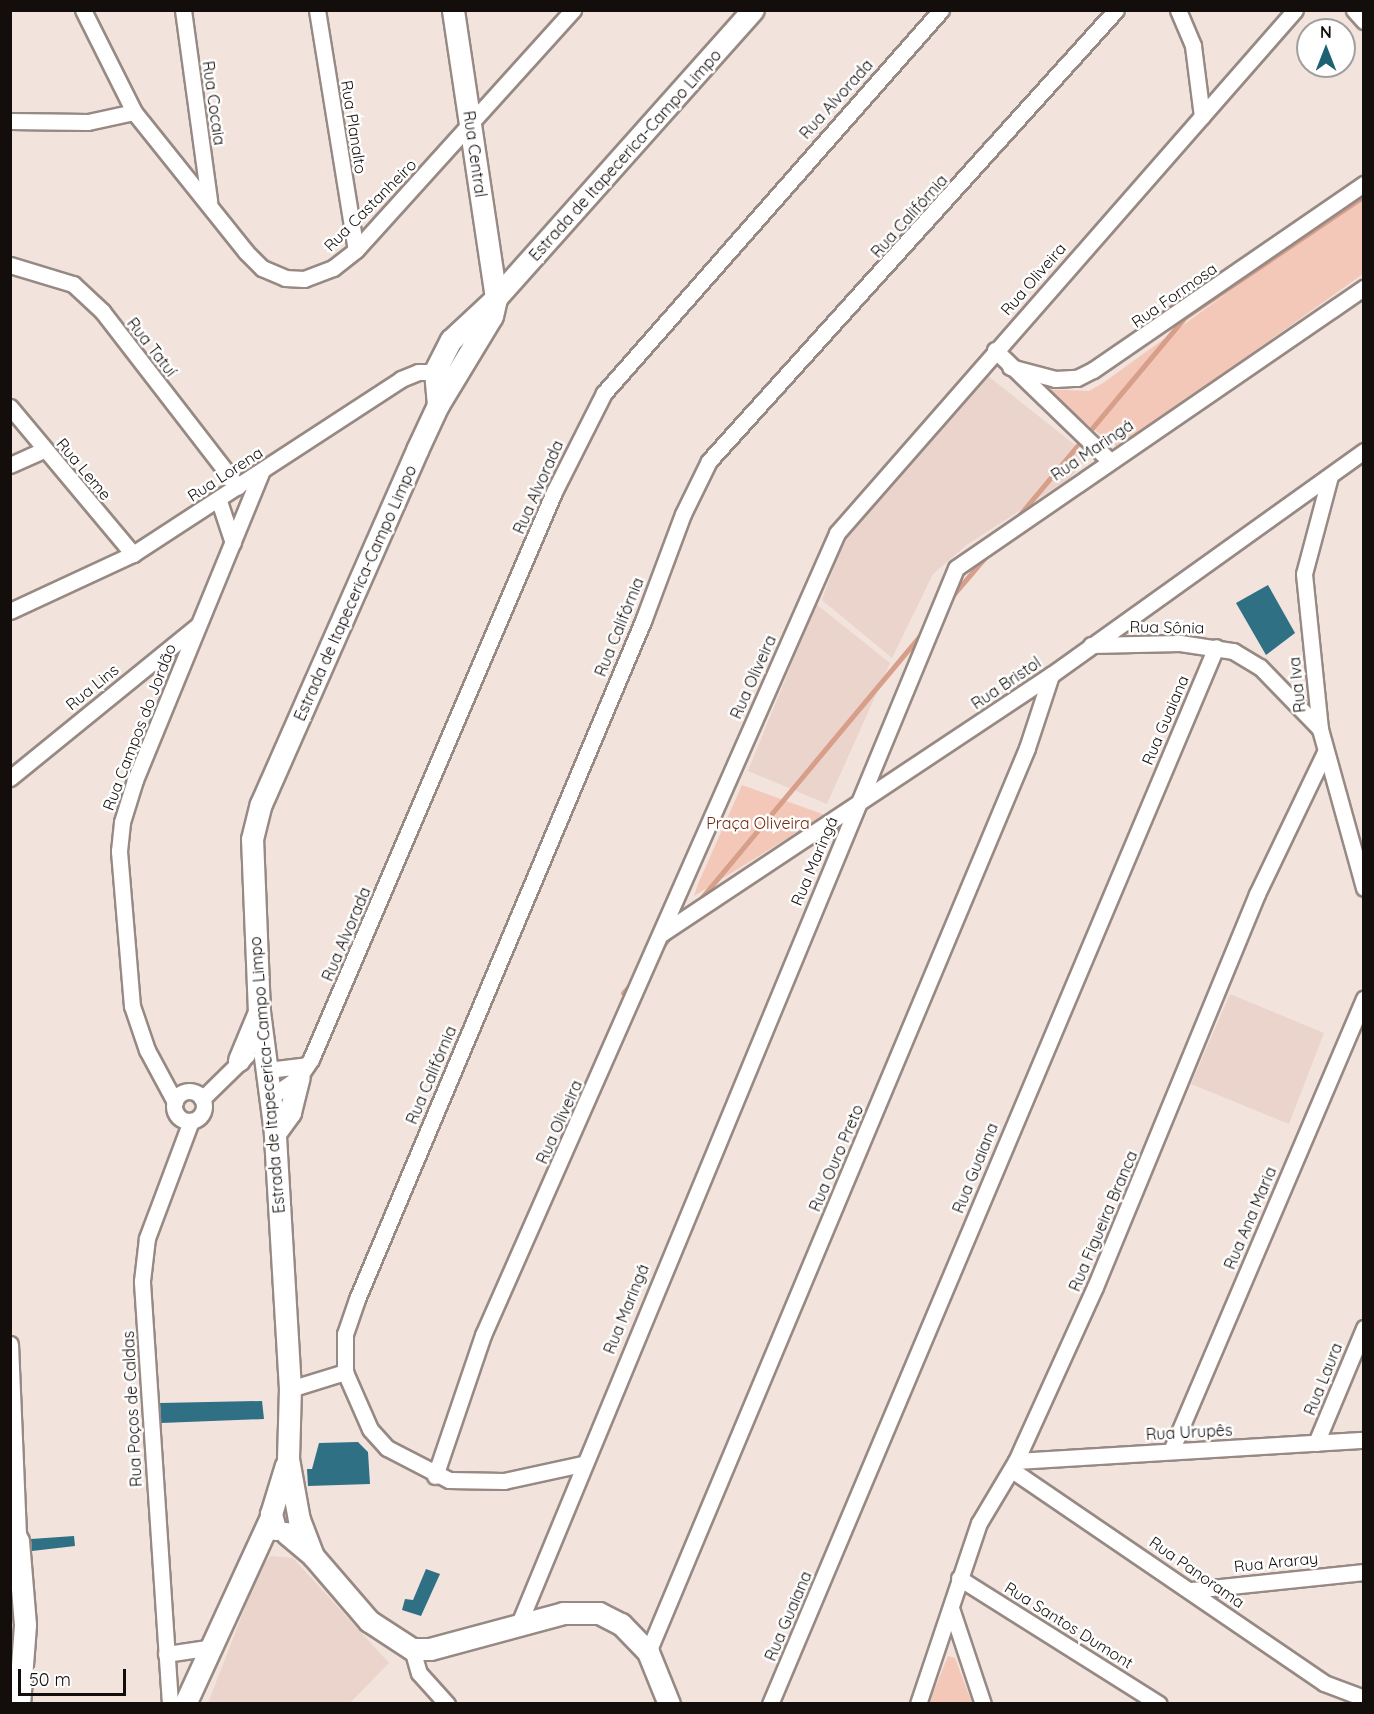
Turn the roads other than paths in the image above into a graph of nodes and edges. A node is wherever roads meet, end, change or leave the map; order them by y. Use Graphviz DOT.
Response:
graph roads {
  1 [pos="83,10"];
  2 [pos="183,10"];
  3 [pos="317,10"];
  4 [pos="453,10"];
  5 [pos="573,10"];
  6 [pos="753,10"];
  7 [pos="941,10"];
  8 [pos="1116,10"];
  9 [pos="1178,10"];
  10 [pos="1295,10"];
  11 [pos="1354,10"];
  12 [pos="1364,21"];
  13 [pos="134,112"];
  14 [pos="1202,116"];
  15 [pos="10,121"];
  16 [pos="471,127"];
  17 [pos="1364,184"];
  18 [pos="210,201"];
  19 [pos="356,250"];
  20 [pos="10,265"];
  21 [pos="1364,288"];
  22 [pos="496,298"];
  23 [pos="995,350"];
  24 [pos="1010,367"];
  25 [pos="435,371"];
  26 [pos="457,374"];
  27 [pos="438,405"];
  28 [pos="10,407"];
  29 [pos="44,450"];
  30 [pos="1364,451"];
  31 [pos="1109,460"];
  32 [pos="10,465"];
  33 [pos="261,473"];
  34 [pos="1329,476"];
  35 [pos="238,487"];
  36 [pos="219,501"];
  37 [pos="233,543"];
  38 [pos="133,554"];
  39 [pos="10,611"];
  40 [pos="198,626"];
  41 [pos="1091,645"];
  42 [pos="1216,647"];
  43 [pos="1051,675"];
  44 [pos="1320,729"];
  45 [pos="1325,752"];
  46 [pos="10,778"];
  47 [pos="857,805"];
  48 [pos="1364,888"];
  49 [pos="662,934"];
  50 [pos="1364,998"];
  51 [pos="259,1011"];
  52 [pos="267,1062"];
  53 [pos="236,1063"];
  54 [pos="303,1071"];
  55 [pos="272,1096"];
  56 [pos="202,1099"];
  57 [pos="175,1102"];
  58 [pos="191,1121"];
  59 [pos="275,1133"];
  60 [pos="1364,1328"];
  61 [pos="10,1344"];
  62 [pos="345,1372"];
  63 [pos="290,1389"];
  64 [pos="1364,1440"];
  65 [pos="1316,1443"];
  66 [pos="1170,1451"];
  67 [pos="582,1464"];
  68 [pos="1014,1465"];
  69 [pos="435,1476"];
  70 [pos="284,1521"];
  71 [pos="14,1532"];
  72 [pos="1364,1572"];
  73 [pos="959,1578"];
  74 [pos="1192,1590"];
  75 [pos="951,1608"];
  76 [pos="518,1626"];
  77 [pos="213,1647"];
  78 [pos="412,1649"];
  79 [pos="648,1652"];
  80 [pos="166,1654"];
  81 [pos="204,1667"];
  82 [pos="1364,1698"];
  83 [pos="19,1704"];
  84 [pos="170,1704"];
  85 [pos="185,1704"];
  86 [pos="198,1704"];
  87 [pos="447,1704"];
  88 [pos="669,1704"];
  89 [pos="770,1704"];
  90 [pos="918,1704"];
  91 [pos="983,1704"];
  92 [pos="1159,1704"];
  1 -- 13 [label="street, Rua Castanheiro"];
  2 -- 18 [label="street, Rua Cocaia"];
  3 -- 19 [label="street, Rua Planalto"];
  4 -- 16 [label="main road, Rua Central"];
  5 -- 16 [label="street, Rua Castanheiro"];
  6 -- 22 [label="main road, Estrada de Itapecerica-Campo Limpo"];
  7 -- 54 [label="street, Rua Alvorada"];
  8 -- 62 [label="street, Rua Califórnia"];
  9 -- 14 [label="street"];
  10 -- 14 [label="street, Rua Oliveira"];
  11 -- 12 [label="street"];
  13 -- 15 [label="street"];
  13 -- 18 [label="street, Rua Castanheiro"];
  14 -- 23 [label="street, Rua Oliveira"];
  16 -- 19 [label="street, Rua Castanheiro"];
  16 -- 22 [label="main road, Rua Central"];
  17 -- 24 [label="street, Rua Formosa"];
  18 -- 19 [label="street, Rua Castanheiro"];
  20 -- 35 [label="street, Rua Tatuí"];
  21 -- 31 [label="street, Rua Maringá"];
  22 -- 25 [label="main road, Estrada de Itapecerica-Campo Limpo"];
  22 -- 26 [label="main road, Estrada de Itapecerica-Campo Limpo"];
  23 -- 24 [label="street"];
  23 -- 49 [label="street, Rua Oliveira"];
  24 -- 31 [label="street"];
  25 -- 26 [label="street, Rua Lorena"];
  25 -- 27 [label="main road, Estrada de Itapecerica-Campo Limpo"];
  25 -- 33 [label="street, Rua Lorena"];
  26 -- 27 [label="main road, Estrada de Itapecerica-Campo Limpo"];
  27 -- 51 [label="main road, Estrada de Itapecerica-Campo Limpo"];
  28 -- 29 [label="street, Rua Leme"];
  29 -- 32 [label="street"];
  29 -- 38 [label="street, Rua Leme"];
  30 -- 34 [label="street, Rua Bristol"];
  31 -- 47 [label="street, Rua Maringá"];
  33 -- 35 [label="street, Rua Lorena"];
  33 -- 37 [label="street, Rua Campos do Jordão"];
  34 -- 41 [label="street, Rua Bristol"];
  34 -- 44 [label="street, Rua Iva"];
  35 -- 36 [label="street, Rua Lorena"];
  36 -- 37 [label="street"];
  36 -- 38 [label="street, Rua Lorena"];
  37 -- 40 [label="street, Rua Campos do Jordão"];
  38 -- 39 [label="street, Rua Lorena"];
  40 -- 46 [label="street, Rua Lins"];
  40 -- 57 [label="street, Rua Campos do Jordão"];
  41 -- 42 [label="street, Rua Sônia"];
  41 -- 43 [label="street, Rua Bristol"];
  42 -- 44 [label="street, Rua Sônia"];
  42 -- 89 [label="street, Rua Guaiana"];
  43 -- 47 [label="street, Rua Bristol"];
  43 -- 79 [label="street, Rua Ouro Preto"];
  44 -- 45 [label="street, Rua Iva"];
  45 -- 48 [label="street, Rua Iva"];
  45 -- 68 [label="street, Rua Figueira Branca"];
  47 -- 49 [label="street, Rua Bristol"];
  47 -- 67 [label="street, Rua Maringá"];
  49 -- 69 [label="street, Rua Oliveira"];
  50 -- 66 [label="street, Rua Ana Maria"];
  51 -- 52 [label="main road, Estrada de Itapecerica-Campo Limpo"];
  51 -- 53 [label="main road"];
  52 -- 53 [label="street"];
  52 -- 54 [label="street"];
  52 -- 55 [label="main road, Estrada de Itapecerica-Campo Limpo"];
  53 -- 56 [label="street"];
  54 -- 55 [label="street"];
  54 -- 59 [label="main road"];
  55 -- 59 [label="main road, Estrada de Itapecerica-Campo Limpo"];
  56 -- 57 [label="street"];
  56 -- 58 [label="street"];
  57 -- 58 [label="street"];
  58 -- 80 [label="street, Rua Poços de Caldas"];
  59 -- 63 [label="main road, Estrada de Itapecerica-Campo Limpo"];
  60 -- 65 [label="street, Rua Laura"];
  61 -- 71 [label="street"];
  62 -- 63 [label="street"];
  62 -- 69 [label="street"];
  63 -- 70 [label="main road, Estrada de Itapecerica-Campo Limpo"];
  64 -- 65 [label="street, Rua Urupês"];
  65 -- 66 [label="street, Rua Urupês"];
  66 -- 68 [label="street, Rua Urupês"];
  67 -- 69 [label="street"];
  67 -- 76 [label="street, Rua Maringá"];
  68 -- 73 [label="street, Rua Figueira Branca"];
  68 -- 74 [label="street, Rua Panorama"];
  70 -- 77 [label="main road"];
  70 -- 78 [label="main road, Estrada de Itapecerica-Campo Limpo"];
  71 -- 83 [label="main road"];
  72 -- 74 [label="street, Rua Araray"];
  73 -- 75 [label="street, Rua Figueira Branca"];
  73 -- 92 [label="street, Rua Santos Dumont"];
  74 -- 82 [label="street, Rua Panorama"];
  75 -- 90 [label="street, Rua Figueira Branca"];
  75 -- 91 [label="street"];
  76 -- 78 [label="main road"];
  76 -- 79 [label="main road"];
  77 -- 80 [label="street"];
  77 -- 81 [label="main road"];
  78 -- 87 [label="street"];
  79 -- 88 [label="main road"];
  80 -- 84 [label="street, Rua Poços de Caldas"];
  81 -- 85 [label="main road"];
  81 -- 86 [label="main road"];
}
